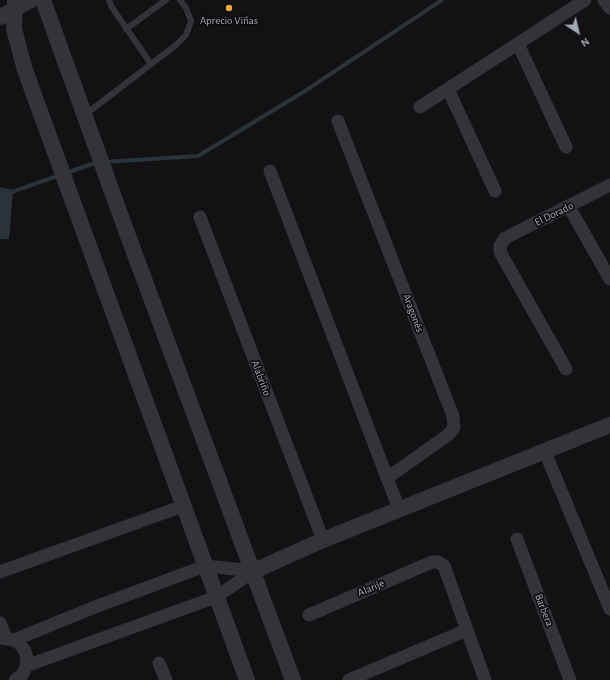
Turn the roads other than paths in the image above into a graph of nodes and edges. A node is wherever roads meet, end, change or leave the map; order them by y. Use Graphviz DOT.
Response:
graph roads {
  1 [pos="31,0"];
  2 [pos="43,0"];
  3 [pos="109,0"];
  4 [pos="166,0"];
  5 [pos="180,0"];
  6 [pos="585,0"];
  7 [pos="604,0"];
  8 [pos="610,8"];
  9 [pos="10,9"];
  10 [pos="126,29"];
  11 [pos="518,44"];
  12 [pos="151,64"];
  13 [pos="448,89"];
  14 [pos="420,107"];
  15 [pos="84,115"];
  16 [pos="338,121"];
  17 [pos="566,147"];
  18 [pos="270,172"];
  19 [pos="610,185"];
  20 [pos="495,191"];
  21 [pos="570,207"];
  22 [pos="200,217"];
  23 [pos="610,279"];
  24 [pos="566,369"];
  25 [pos="610,425"];
  26 [pos="545,452"];
  27 [pos="387,478"];
  28 [pos="183,506"];
  29 [pos="399,509"];
  30 [pos="517,539"];
  31 [pos="323,540"];
  32 [pos="205,566"];
  33 [pos="254,571"];
  34 [pos="0,572"];
  35 [pos="216,598"];
  36 [pos="610,609"];
  37 [pos="310,615"];
  38 [pos="0,623"];
  39 [pos="467,630"];
  40 [pos="7,638"];
  41 [pos="159,663"];
  42 [pos="26,666"];
  43 [pos="15,680"];
  44 [pos="166,680"];
  45 [pos="247,680"];
  46 [pos="293,680"];
  47 [pos="349,680"];
  48 [pos="485,680"];
  49 [pos="570,680"];
  1 -- 9 [label="street"];
  2 -- 15 [label="street"];
  3 -- 10 [label="lane"];
  4 -- 10 [label="lane"];
  5 -- 12 [label="lane"];
  6 -- 11 [label="street"];
  7 -- 8 [label="street"];
  9 -- 28 [label="street"];
  10 -- 12 [label="lane"];
  11 -- 13 [label="street"];
  11 -- 17 [label="street"];
  12 -- 15 [label="lane"];
  13 -- 14 [label="street"];
  13 -- 20 [label="street"];
  15 -- 33 [label="street"];
  16 -- 27 [label="street, Aragonés"];
  18 -- 27 [label="street"];
  19 -- 21 [label="street, El Dorado"];
  21 -- 23 [label="street"];
  21 -- 24 [label="street, El Dorado"];
  22 -- 31 [label="street, Alabriño"];
  25 -- 26 [label="street"];
  26 -- 29 [label="street"];
  26 -- 36 [label="street"];
  27 -- 29 [label="street"];
  28 -- 32 [label="street"];
  28 -- 34 [label="street"];
  29 -- 31 [label="street"];
  30 -- 49 [label="street, Barbera"];
  31 -- 33 [label="street"];
  32 -- 33 [label="street"];
  32 -- 35 [label="street"];
  32 -- 40 [label="street"];
  33 -- 35 [label="street"];
  33 -- 46 [label="street"];
  35 -- 42 [label="street"];
  35 -- 45 [label="street"];
  37 -- 39 [label="street, Alarije"];
  38 -- 40 [label="street"];
  39 -- 47 [label="street"];
  39 -- 48 [label="street"];
  40 -- 42 [label="street"];
  41 -- 44 [label="street"];
  42 -- 43 [label="street"];
}
